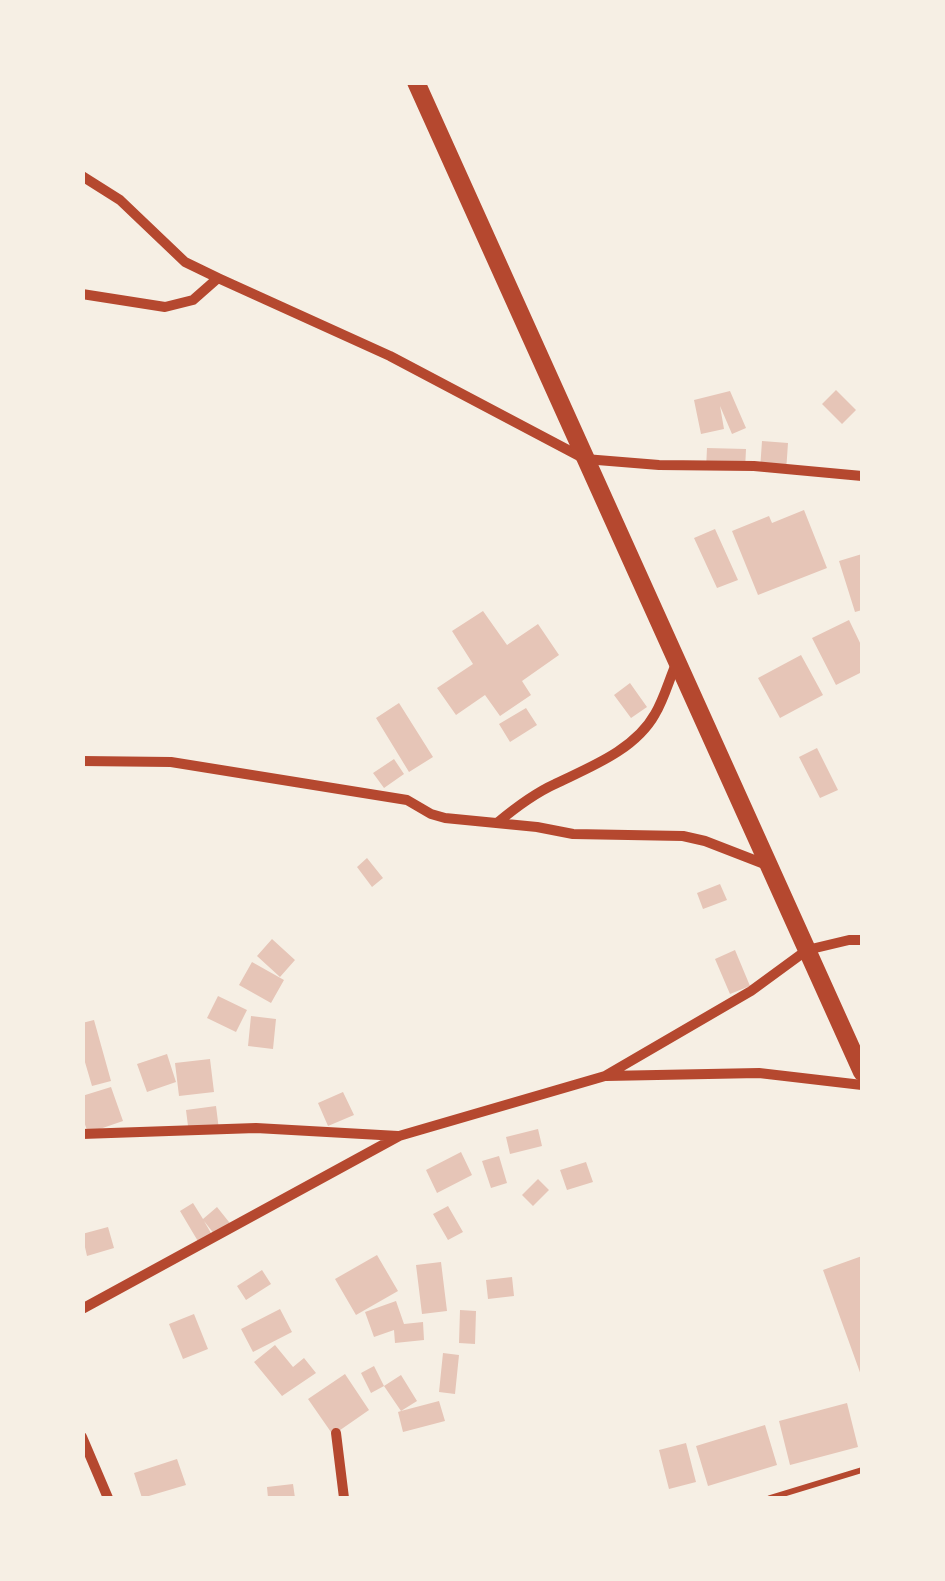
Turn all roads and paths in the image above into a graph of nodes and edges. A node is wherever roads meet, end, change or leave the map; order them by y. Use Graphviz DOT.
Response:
graph roads {
  1 [pos="416,82"];
  2 [pos="82,176"];
  3 [pos="218,278"];
  4 [pos="82,294"];
  5 [pos="585,459"];
  6 [pos="862,476"];
  7 [pos="678,659"];
  8 [pos="82,761"];
  9 [pos="497,823"];
  10 [pos="767,865"];
  11 [pos="862,940"];
  12 [pos="807,950"];
  13 [pos="862,1072"];
  14 [pos="606,1076"];
  15 [pos="862,1085"];
  16 [pos="82,1134"];
  17 [pos="398,1136"];
  18 [pos="82,1308"];
  19 [pos="336,1433"];
  20 [pos="82,1437"];
  21 [pos="862,1470"];
  22 [pos="108,1498"];
  23 [pos="344,1498"];
  24 [pos="770,1498"];
  1 -- 5 [label="main road"];
  2 -- 3 [label="street"];
  3 -- 4 [label="street"];
  3 -- 5 [label="street"];
  5 -- 6 [label="street"];
  5 -- 7 [label="main road"];
  7 -- 9 [label="street"];
  7 -- 10 [label="main road"];
  8 -- 9 [label="street"];
  9 -- 10 [label="street"];
  10 -- 12 [label="main road"];
  11 -- 12 [label="street"];
  12 -- 13 [label="main road"];
  12 -- 14 [label="street"];
  14 -- 15 [label="street"];
  14 -- 17 [label="street"];
  16 -- 17 [label="street"];
  17 -- 18 [label="street"];
  19 -- 23 [label="street"];
  20 -- 22 [label="street"];
  21 -- 24 [label="lane"];
}
